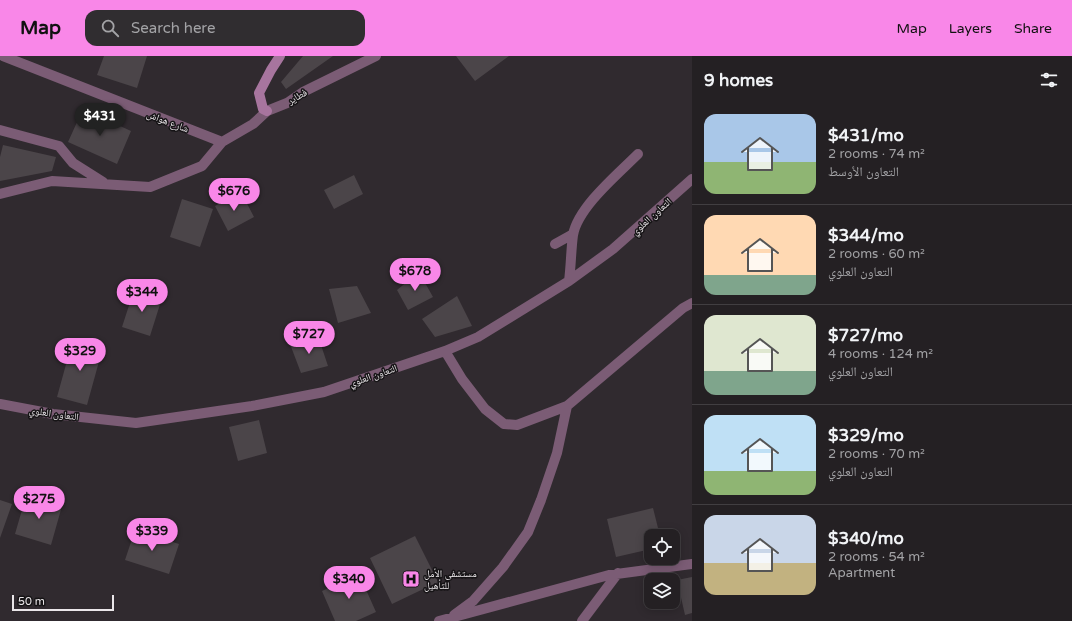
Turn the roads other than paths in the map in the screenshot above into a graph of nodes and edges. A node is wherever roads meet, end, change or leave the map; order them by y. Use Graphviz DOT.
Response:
graph roads {
  1 [pos="3,56"];
  2 [pos="280,56"];
  3 [pos="376,56"];
  4 [pos="266,111"];
  5 [pos="0,130"];
  6 [pos="222,142"];
  7 [pos="638,154"];
  8 [pos="692,179"];
  9 [pos="105,183"];
  10 [pos="0,194"];
  11 [pos="573,234"];
  12 [pos="555,244"];
  13 [pos="569,281"];
  14 [pos="692,303"];
  15 [pos="445,351"];
  16 [pos="0,404"];
  17 [pos="567,406"];
  18 [pos="692,564"];
  19 [pos="618,573"];
  20 [pos="449,618"];
  21 [pos="439,621"];
  22 [pos="582,621"];
  1 -- 6 [label="street, شارع هواش"];
  2 -- 4 [label="street"];
  3 -- 4 [label="street, فطاير"];
  4 -- 6 [label="street, فطاير"];
  5 -- 9 [label="street"];
  6 -- 9 [label="street"];
  7 -- 11 [label="street"];
  8 -- 13 [label="street, التعاون العلوي"];
  9 -- 10 [label="street"];
  11 -- 12 [label="street"];
  11 -- 13 [label="street"];
  13 -- 15 [label="street, التعاون العلوي"];
  14 -- 17 [label="street"];
  15 -- 16 [label="street, التعاون العلوي"];
  15 -- 17 [label="street"];
  17 -- 20 [label="street"];
  18 -- 19 [label="street"];
  19 -- 20 [label="street"];
  19 -- 22 [label="street"];
  20 -- 21 [label="street"];
}
